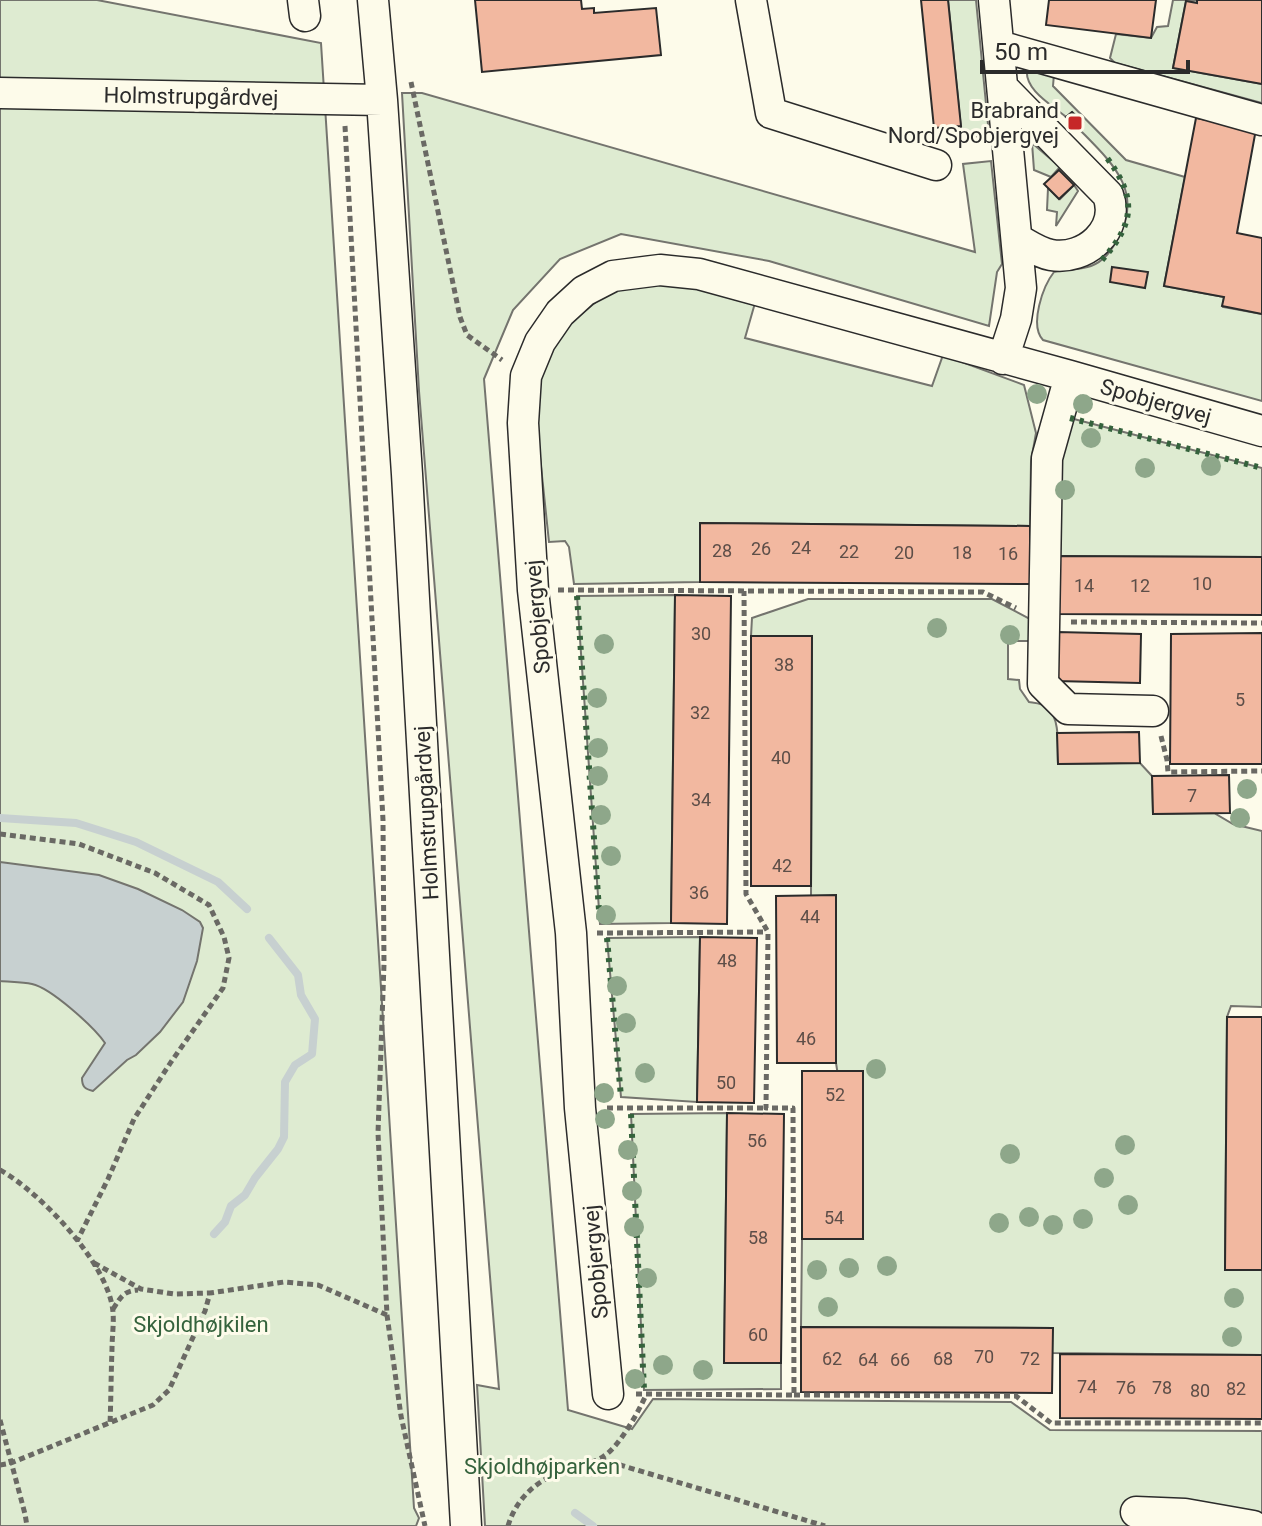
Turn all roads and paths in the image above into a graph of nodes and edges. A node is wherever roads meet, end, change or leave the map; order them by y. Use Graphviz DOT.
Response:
graph roads {
  1 [pos="373,0"];
  2 [pos="751,0"];
  3 [pos="994,0"];
  4 [pos="999,46"];
  5 [pos="411,80"];
  6 [pos="1003,88"];
  7 [pos="0,93"];
  8 [pos="343,100"];
  9 [pos="382,100"];
  10 [pos="1262,120"];
  11 [pos="936,165"];
  12 [pos="1017,239"];
  13 [pos="1003,359"];
  14 [pos="526,376"];
  15 [pos="1070,376"];
  16 [pos="1262,431"];
  17 [pos="533,590"];
  18 [pos="744,591"];
  19 [pos="1045,623"];
  20 [pos="1262,623"];
  21 [pos="1153,711"];
  22 [pos="1262,771"];
  23 [pos="0,834"];
  24 [pos="768,932"];
  25 [pos="571,933"];
  26 [pos="580,1108"];
  27 [pos="766,1108"];
  28 [pos="0,1170"];
  29 [pos="77,1241"];
  30 [pos="93,1262"];
  31 [pos="141,1289"];
  32 [pos="210,1293"];
  33 [pos="113,1310"];
  34 [pos="387,1315"];
  35 [pos="608,1394"];
  36 [pos="646,1395"];
  37 [pos="794,1395"];
  38 [pos="0,1420"];
  39 [pos="1262,1423"];
  40 [pos="110,1424"];
  41 [pos="600,1459"];
  42 [pos="11,1463"];
  43 [pos="0,1465"];
  44 [pos="1136,1512"];
  45 [pos="27,1526"];
  46 [pos="425,1526"];
  47 [pos="466,1526"];
  48 [pos="508,1526"];
  49 [pos="825,1526"];
  50 [pos="1253,1526"];
  1 -- 9 [label="street, Holmstrupgårdvej"];
  2 -- 11 [label="street"];
  3 -- 4 [label="street"];
  4 -- 6 [label="street"];
  4 -- 10 [label="street"];
  5 -- 14 [label="path"];
  6 -- 12 [label="street"];
  6 -- 12 [label="street"];
  7 -- 8 [label="street, Holmstrupgårdvej"];
  8 -- 9 [label="street, Holmstrupgårdvej"];
  8 -- 34 [label="path"];
  9 -- 47 [label="street, Holmstrupgårdvej"];
  12 -- 13 [label="street"];
  13 -- 14 [label="street, Spobjergvej"];
  13 -- 15 [label="street, Spobjergvej"];
  14 -- 17 [label="street, Spobjergvej"];
  15 -- 16 [label="street, Spobjergvej"];
  15 -- 19 [label="street"];
  17 -- 18 [label="path"];
  17 -- 25 [label="street, Spobjergvej"];
  18 -- 19 [label="path"];
  18 -- 24 [label="path"];
  19 -- 20 [label="path"];
  19 -- 21 [label="street"];
  21 -- 22 [label="path"];
  23 -- 29 [label="path"];
  24 -- 25 [label="path"];
  24 -- 27 [label="path"];
  25 -- 26 [label="street, Spobjergvej"];
  26 -- 27 [label="path"];
  26 -- 35 [label="street, Spobjergvej"];
  27 -- 37 [label="path"];
  28 -- 29 [label="path"];
  29 -- 30 [label="path"];
  30 -- 31 [label="path"];
  30 -- 33 [label="path"];
  31 -- 32 [label="path"];
  31 -- 33 [label="path"];
  32 -- 34 [label="path"];
  32 -- 40 [label="path"];
  33 -- 40 [label="path"];
  34 -- 46 [label="path"];
  35 -- 36 [label="path"];
  36 -- 37 [label="path"];
  36 -- 41 [label="path"];
  37 -- 39 [label="path"];
  38 -- 42 [label="path"];
  40 -- 42 [label="path"];
  41 -- 48 [label="path"];
  41 -- 49 [label="path"];
  42 -- 43 [label="path"];
  42 -- 45 [label="path"];
  44 -- 50 [label="street"];
}
